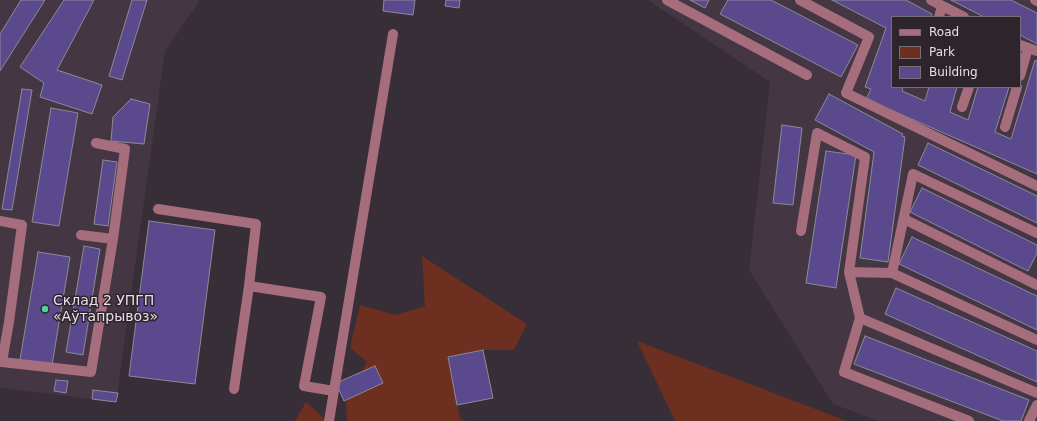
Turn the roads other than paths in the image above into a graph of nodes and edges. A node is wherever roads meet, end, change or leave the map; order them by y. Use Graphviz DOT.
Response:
graph roads {
  1 [pos="666,0"];
  2 [pos="800,0"];
  3 [pos="931,0"];
  4 [pos="942,6"];
  5 [pos="939,16"];
  6 [pos="962,16"];
  7 [pos="393,34"];
  8 [pos="1028,48"];
  9 [pos="1021,72"];
  10 [pos="807,75"];
  11 [pos="969,88"];
  12 [pos="1017,88"];
  13 [pos="962,107"];
  14 [pos="1005,127"];
  15 [pos="96,143"];
  16 [pos="1037,186"];
  17 [pos="158,209"];
  18 [pos="904,218"];
  19 [pos="0,221"];
  20 [pos="801,232"];
  21 [pos="1037,233"];
  22 [pos="81,235"];
  23 [pos="113,239"];
  24 [pos="849,272"];
  25 [pos="892,273"];
  26 [pos="1037,285"];
  27 [pos="249,286"];
  28 [pos="860,318"];
  29 [pos="1037,340"];
  30 [pos="234,389"];
  31 [pos="334,391"];
  32 [pos="1037,393"];
  33 [pos="1037,405"];
  34 [pos="329,421"];
  35 [pos="969,421"];
  36 [pos="1029,421"];
  1 -- 10 [label="lane"];
  2 -- 16 [label="lane"];
  3 -- 4 [label="lane"];
  4 -- 5 [label="lane"];
  4 -- 6 [label="lane"];
  7 -- 31 [label="lane"];
  8 -- 9 [label="lane"];
  11 -- 13 [label="lane"];
  12 -- 14 [label="lane"];
  15 -- 23 [label="lane"];
  17 -- 27 [label="lane"];
  18 -- 21 [label="lane"];
  18 -- 25 [label="lane"];
  18 -- 26 [label="lane"];
  19 -- 23 [label="lane"];
  20 -- 24 [label="lane"];
  22 -- 23 [label="lane"];
  24 -- 25 [label="lane"];
  24 -- 28 [label="lane"];
  25 -- 29 [label="lane"];
  27 -- 30 [label="lane"];
  27 -- 31 [label="lane"];
  28 -- 32 [label="lane"];
  28 -- 35 [label="lane"];
  31 -- 34 [label="lane"];
  33 -- 36 [label="lane"];
}
